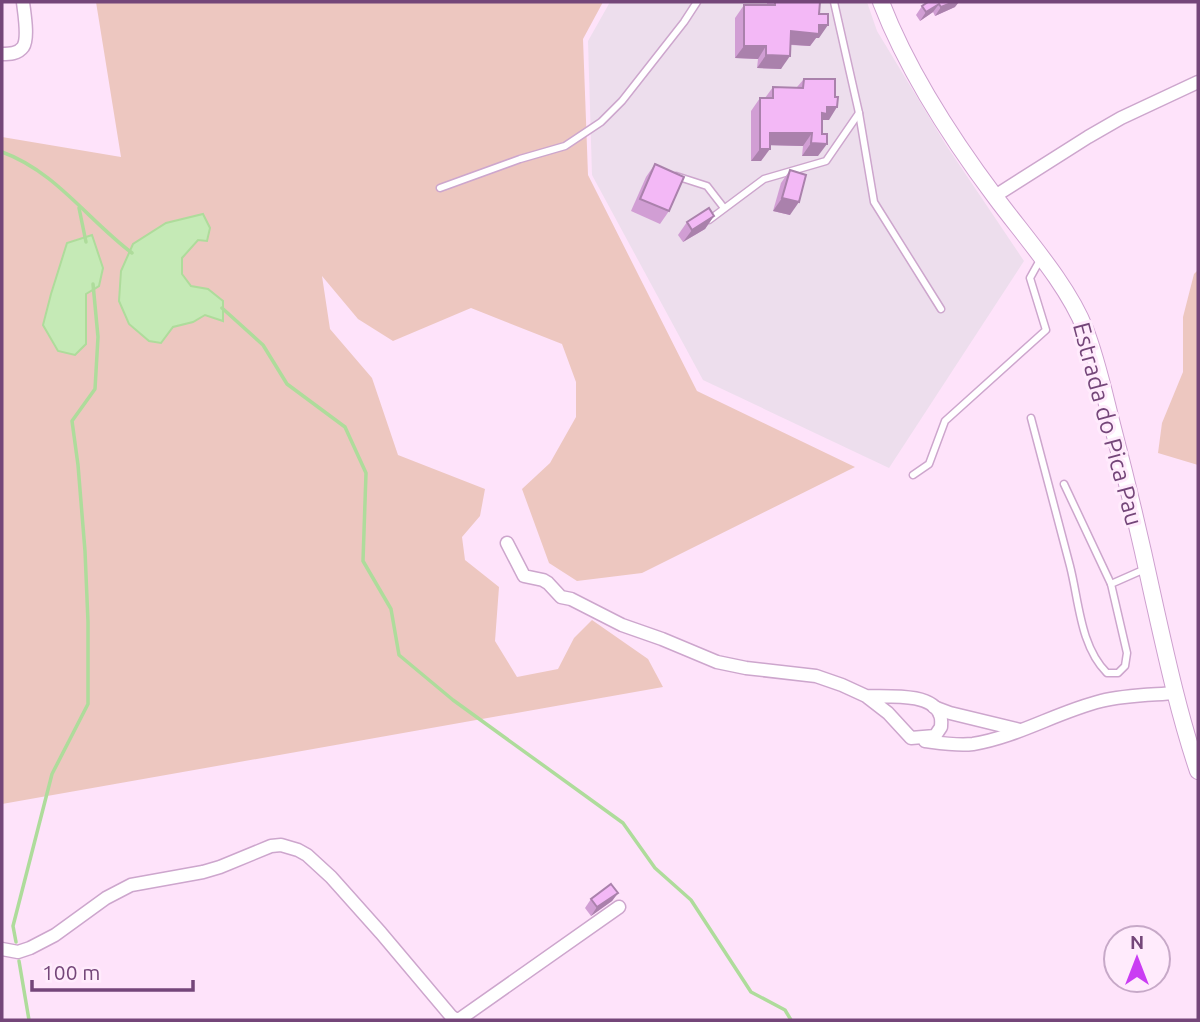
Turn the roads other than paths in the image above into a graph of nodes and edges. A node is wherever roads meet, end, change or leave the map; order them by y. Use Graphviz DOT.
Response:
graph roads {
  1 [pos="23,2"];
  2 [pos="697,2"];
  3 [pos="834,2"];
  4 [pos="881,2"];
  5 [pos="2,54"];
  6 [pos="1198,82"];
  7 [pos="859,113"];
  8 [pos="670,174"];
  9 [pos="440,188"];
  10 [pos="995,196"];
  11 [pos="724,208"];
  12 [pos="707,221"];
  13 [pos="1041,258"];
  14 [pos="941,309"];
  15 [pos="1031,418"];
  16 [pos="913,475"];
  17 [pos="1064,484"];
  18 [pos="507,543"];
  19 [pos="1147,568"];
  20 [pos="1111,584"];
  21 [pos="1175,693"];
  22 [pos="866,696"];
  23 [pos="934,707"];
  24 [pos="1021,730"];
  25 [pos="911,738"];
  26 [pos="1198,771"];
  27 [pos="619,907"];
  28 [pos="2,948"];
  29 [pos="450,1016"];
  1 -- 5 [label="street"];
  2 -- 9 [label="lane"];
  3 -- 7 [label="lane"];
  4 -- 10 [label="main road, Estrada do Pica Pau"];
  6 -- 10 [label="street"];
  7 -- 11 [label="lane"];
  7 -- 14 [label="lane"];
  8 -- 11 [label="lane"];
  10 -- 13 [label="main road, Estrada do Pica Pau"];
  11 -- 12 [label="lane"];
  13 -- 16 [label="lane"];
  13 -- 19 [label="main road, Estrada do Pica Pau"];
  15 -- 20 [label="lane"];
  17 -- 20 [label="lane"];
  18 -- 22 [label="street"];
  19 -- 20 [label="lane"];
  19 -- 21 [label="main road, Estrada do Pica Pau"];
  21 -- 24 [label="street"];
  21 -- 26 [label="main road, Estrada do Pica Pau"];
  22 -- 23 [label="street"];
  22 -- 25 [label="street"];
  23 -- 24 [label="street"];
  23 -- 25 [label="street"];
  24 -- 25 [label="street"];
  27 -- 29 [label="street"];
  28 -- 29 [label="street"];
}
